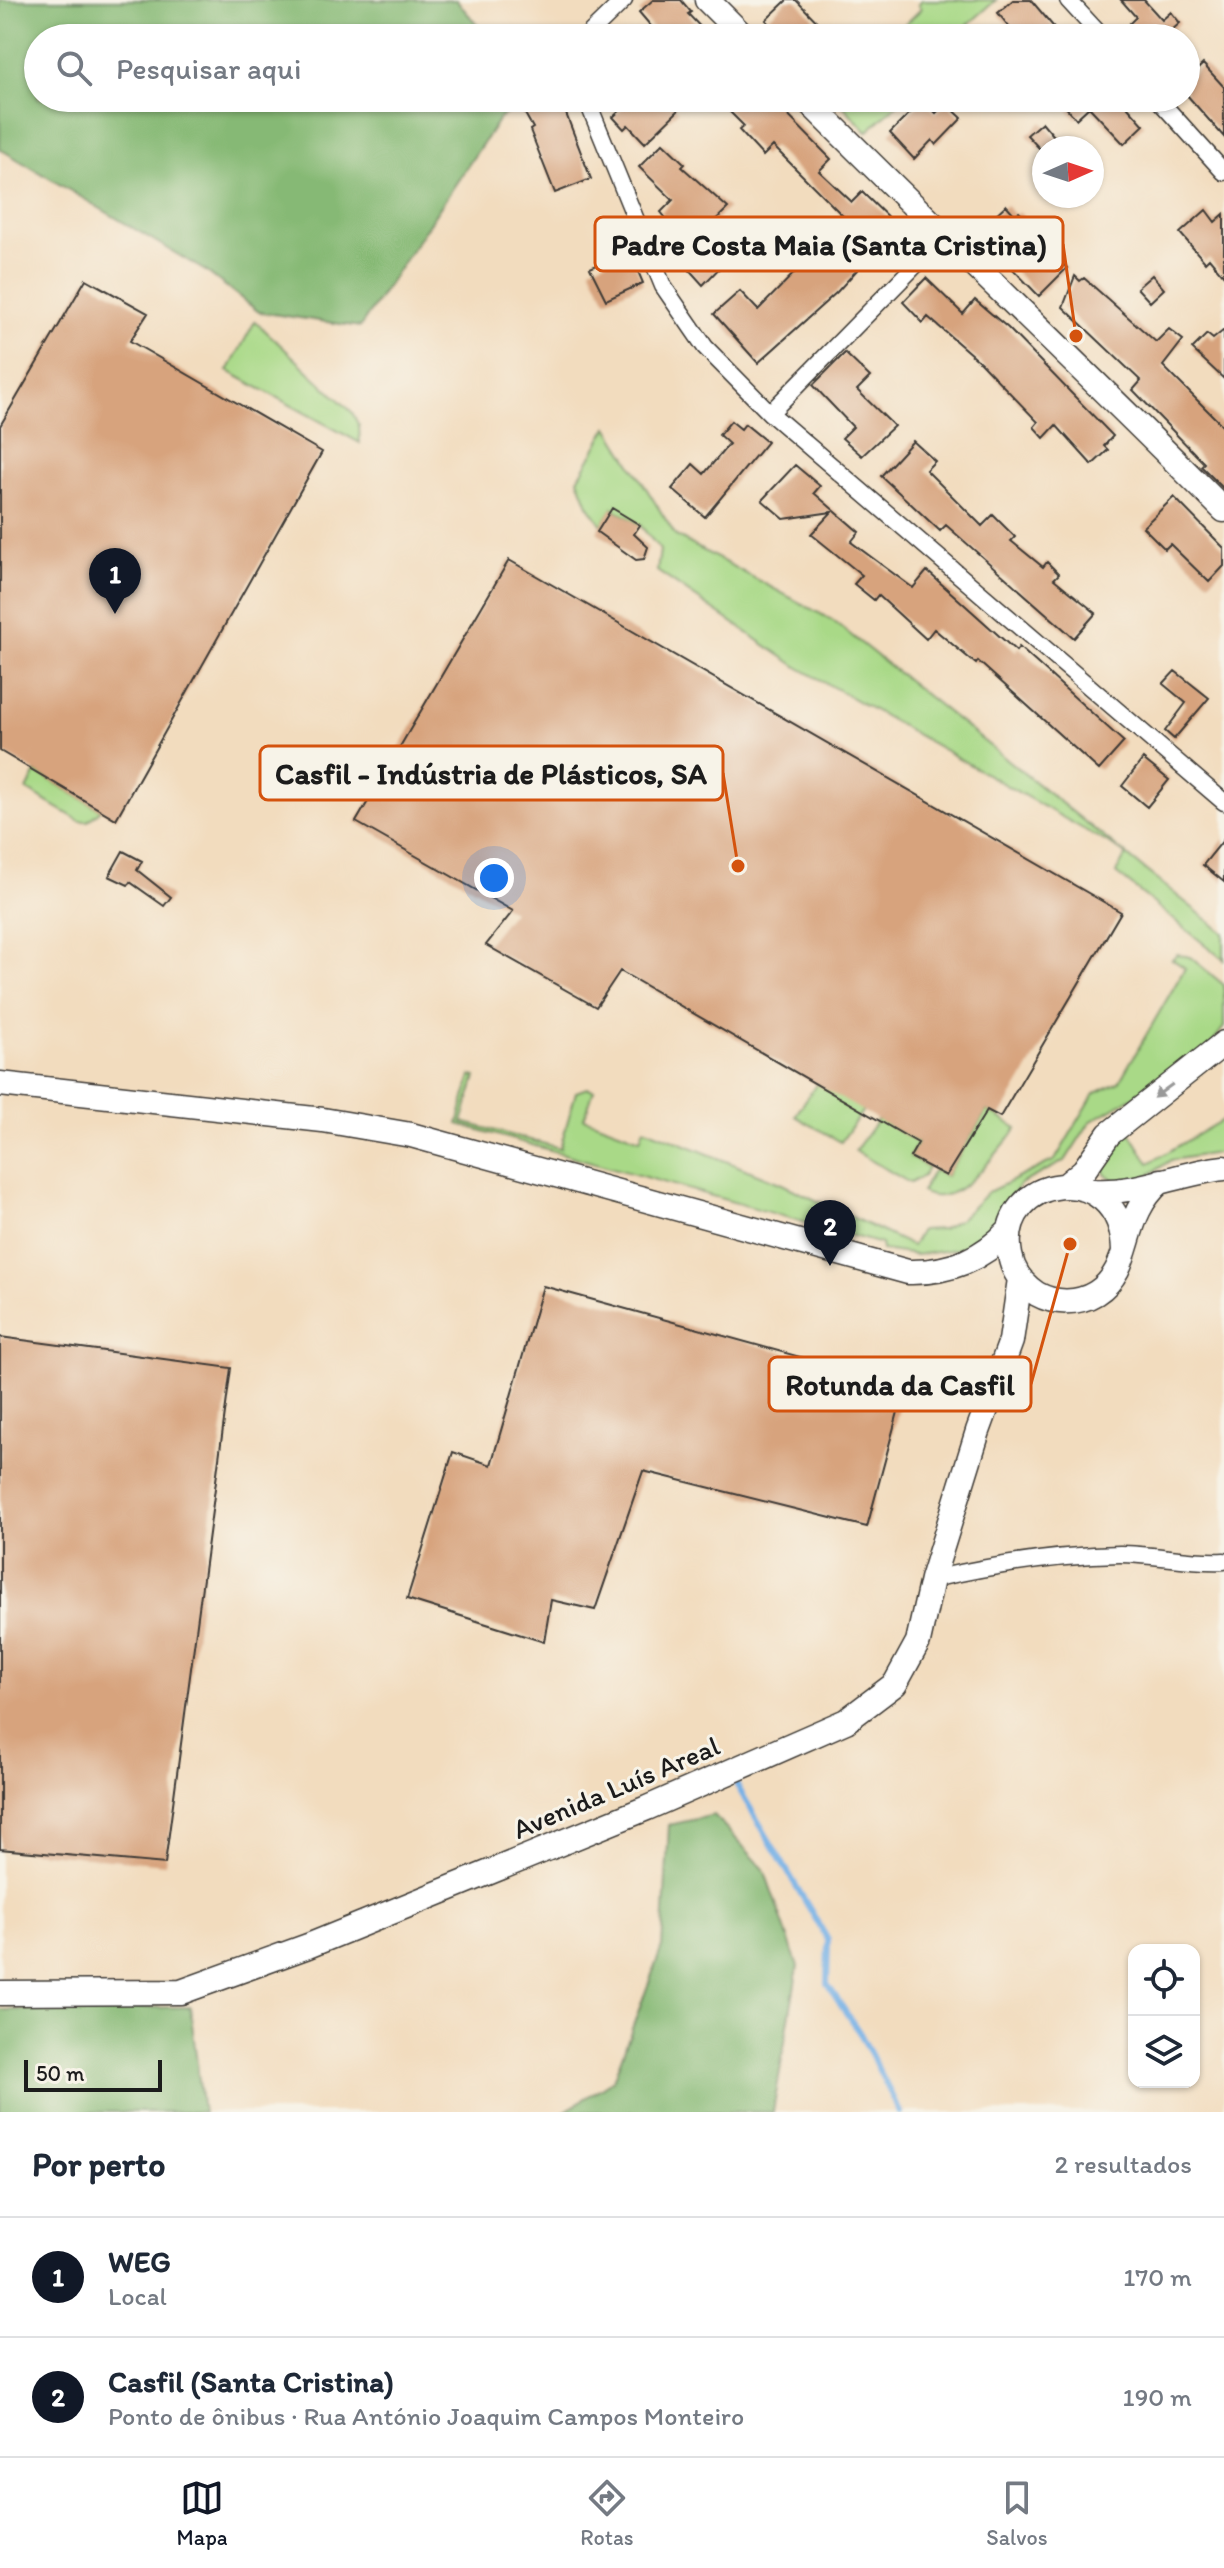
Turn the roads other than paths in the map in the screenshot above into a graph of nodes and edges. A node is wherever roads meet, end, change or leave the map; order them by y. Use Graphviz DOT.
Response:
graph roads {
  1 [pos="624,0"];
  2 [pos="707,0"];
  3 [pos="1068,0"];
  4 [pos="599,24"];
  5 [pos="731,24"];
  6 [pos="1090,24"];
  7 [pos="592,112"];
  8 [pos="819,112"];
  9 [pos="1170,112"];
  10 [pos="1224,172"];
  11 [pos="943,237"];
  12 [pos="770,413"];
  13 [pos="1224,510"];
  14 [pos="1224,802"];
  15 [pos="1224,1043"];
  16 [pos="0,1084"];
  17 [pos="1224,1168"];
  18 [pos="1161,1181"];
  19 [pos="1066,1185"];
  20 [pos="1093,1191"];
  21 [pos="1009,1230"];
  22 [pos="1124,1251"];
  23 [pos="957,1266"];
  24 [pos="1018,1277"];
  25 [pos="1073,1301"];
  26 [pos="1011,1341"];
  27 [pos="1224,1561"];
  28 [pos="932,1579"];
  29 [pos="0,1993"];
  1 -- 4 [label="street"];
  2 -- 5 [label="street"];
  3 -- 6 [label="street"];
  7 -- 12 [label="street"];
  8 -- 11 [label="street"];
  9 -- 10 [label="street"];
  11 -- 12 [label="street"];
  11 -- 13 [label="street"];
  12 -- 14 [label="street"];
  15 -- 19 [label="street, one-way"];
  16 -- 23 [label="street"];
  17 -- 18 [label="street"];
  18 -- 20 [label="street"];
  18 -- 22 [label="street"];
  19 -- 20 [label="street"];
  19 -- 21 [label="street"];
  20 -- 22 [label="street"];
  21 -- 23 [label="street"];
  21 -- 24 [label="street"];
  22 -- 25 [label="street"];
  23 -- 24 [label="street"];
  24 -- 25 [label="street"];
  24 -- 26 [label="street, Avenida Luís Areal"];
  25 -- 26 [label="street, Avenida Luís Areal"];
  26 -- 28 [label="street, Avenida Luís Areal"];
  27 -- 28 [label="street"];
  28 -- 29 [label="street, Avenida Luís Areal"];
}
